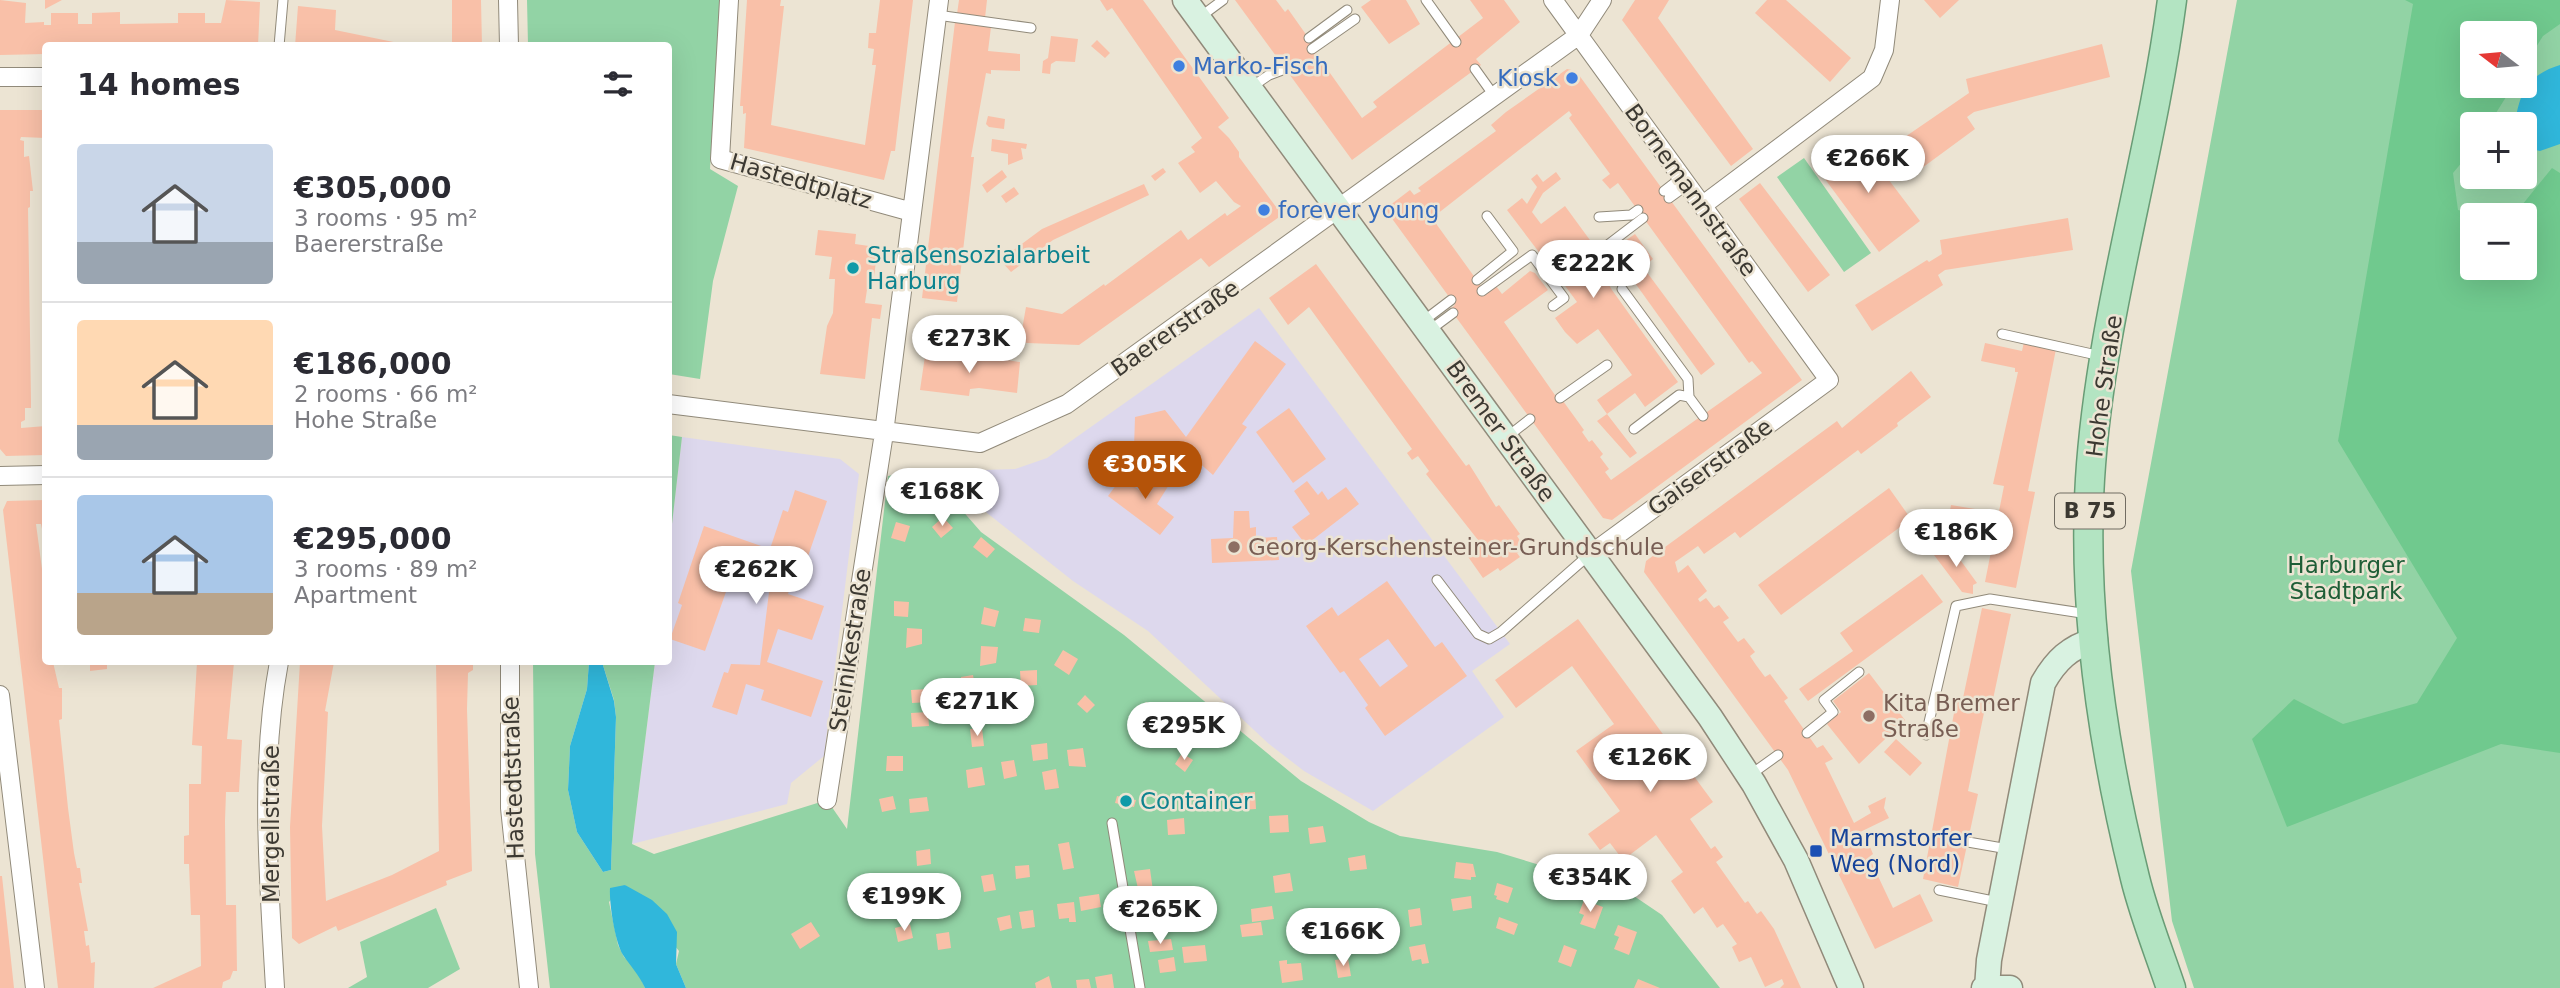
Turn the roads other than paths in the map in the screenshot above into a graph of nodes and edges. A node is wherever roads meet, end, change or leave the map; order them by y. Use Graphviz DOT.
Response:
graph roads {
  1 [pos="283,0"];
  2 [pos="508,0"];
  3 [pos="729,0"];
  4 [pos="1223,0"];
  5 [pos="1426,0"];
  6 [pos="1553,0"];
  7 [pos="1602,0"];
  8 [pos="1890,0"];
  9 [pos="2172,0"];
  10 [pos="2179,0"];
  11 [pos="938,8"];
  12 [pos="1192,9"];
  13 [pos="1348,10"];
  14 [pos="1354,19"];
  15 [pos="1031,28"];
  16 [pos="2168,31"];
  17 [pos="1579,35"];
  18 [pos="1309,38"];
  19 [pos="279,42"];
  20 [pos="509,42"];
  21 [pos="1456,42"];
  22 [pos="1312,49"];
  23 [pos="1279,61"];
  24 [pos="1285,69"];
  25 [pos="1475,69"];
  26 [pos="0,77"];
  27 [pos="42,77"];
  28 [pos="1260,82"];
  29 [pos="1495,97"];
  30 [pos="1685,181"];
  31 [pos="1667,195"];
  32 [pos="1703,205"];
  33 [pos="1340,210"];
  34 [pos="912,212"];
  35 [pos="1487,216"];
  36 [pos="1599,217"];
  37 [pos="1622,268"];
  38 [pos="1477,280"];
  39 [pos="1622,289"];
  40 [pos="1482,291"];
  41 [pos="1451,300"];
  42 [pos="1553,306"];
  43 [pos="1453,313"];
  44 [pos="1425,327"];
  45 [pos="2002,334"];
  46 [pos="2106,357"];
  47 [pos="1607,365"];
  48 [pos="1829,380"];
  49 [pos="1689,397"];
  50 [pos="1560,398"];
  51 [pos="672,405"];
  52 [pos="1703,416"];
  53 [pos="1531,419"];
  54 [pos="1634,429"];
  55 [pos="884,433"];
  56 [pos="1506,437"];
  57 [pos="42,475"];
  58 [pos="0,476"];
  59 [pos="1591,554"];
  60 [pos="1437,580"];
  61 [pos="2094,627"];
  62 [pos="278,665"];
  63 [pos="510,665"];
  64 [pos="1859,672"];
  65 [pos="0,695"];
  66 [pos="1807,733"];
  67 [pos="1926,735"];
  68 [pos="1778,755"];
  69 [pos="1748,776"];
  70 [pos="827,800"];
  71 [pos="1112,823"];
  72 [pos="1968,842"];
  73 [pos="2010,850"];
  74 [pos="1939,890"];
  75 [pos="2000,903"];
  76 [pos="35,988"];
  77 [pos="275,988"];
  78 [pos="529,988"];
  79 [pos="1140,988"];
  80 [pos="1851,988"];
  81 [pos="1986,988"];
  82 [pos="2010,988"];
  83 [pos="2171,988"];
  1 -- 19 [label="lane"];
  2 -- 20 [label="street"];
  3 -- 34 [label="street, Hastedtplatz"];
  4 -- 12 [label="lane"];
  5 -- 21 [label="lane"];
  6 -- 17 [label="street, Bornemannstraße"];
  7 -- 17 [label="street, Baererstraße"];
  8 -- 32 [label="street"];
  9 -- 16 [label="main road, Hohe Straße / B 75"];
  10 -- 16 [label="main road, Hohe Straße / B 75"];
  11 -- 15 [label="lane"];
  11 -- 34 [label="street, Steinikestraße"];
  12 -- 28 [label="main road, Bremer Straße"];
  13 -- 18 [label="lane"];
  14 -- 22 [label="lane"];
  16 -- 46 [label="main road, Hohe Straße / B 75"];
  17 -- 29 [label="street, Baererstraße"];
  17 -- 30 [label="street, Bornemannstraße"];
  23 -- 28 [label="lane"];
  24 -- 28 [label="lane"];
  25 -- 29 [label="lane"];
  26 -- 27 [label="street"];
  28 -- 33 [label="main road, Bremer Straße"];
  29 -- 33 [label="street, Baererstraße"];
  30 -- 31 [label="lane"];
  30 -- 32 [label="street, Bornemannstraße"];
  32 -- 48 [label="street, Bornemannstraße"];
  33 -- 44 [label="main road, Bremer Straße"];
  33 -- 55 [label="street, Baererstraße"];
  34 -- 55 [label="street, Steinikestraße"];
  35 -- 38 [label="lane"];
  36 -- 37 [label="lane"];
  39 -- 49 [label="lane"];
  40 -- 42 [label="lane"];
  41 -- 44 [label="lane"];
  43 -- 44 [label="lane"];
  44 -- 56 [label="main road, Bremer Straße"];
  45 -- 46 [label="lane"];
  46 -- 61 [label="main road, Hohe Straße / B 75"];
  47 -- 50 [label="lane"];
  48 -- 59 [label="street, Gaiserstraße"];
  49 -- 52 [label="lane"];
  49 -- 54 [label="lane"];
  51 -- 55 [label="street, Baererstraße"];
  53 -- 56 [label="lane"];
  55 -- 70 [label="street, Steinikestraße"];
  56 -- 59 [label="main road, Bremer Straße"];
  57 -- 58 [label="street"];
  59 -- 60 [label="lane"];
  59 -- 69 [label="main road, Bremer Straße"];
  61 -- 67 [label="lane"];
  61 -- 73 [label="main road"];
  61 -- 83 [label="main road, Hohe Straße / B 75"];
  62 -- 77 [label="street, Mergellstraße"];
  63 -- 78 [label="street, Hastedtstraße"];
  64 -- 66 [label="lane"];
  65 -- 76 [label="street"];
  68 -- 69 [label="lane"];
  69 -- 80 [label="main road, Bremer Straße"];
  71 -- 79 [label="lane"];
  72 -- 73 [label="lane"];
  73 -- 75 [label="main road"];
  74 -- 75 [label="lane"];
  75 -- 81 [label="main road"];
  81 -- 82 [label="main road"];
}
